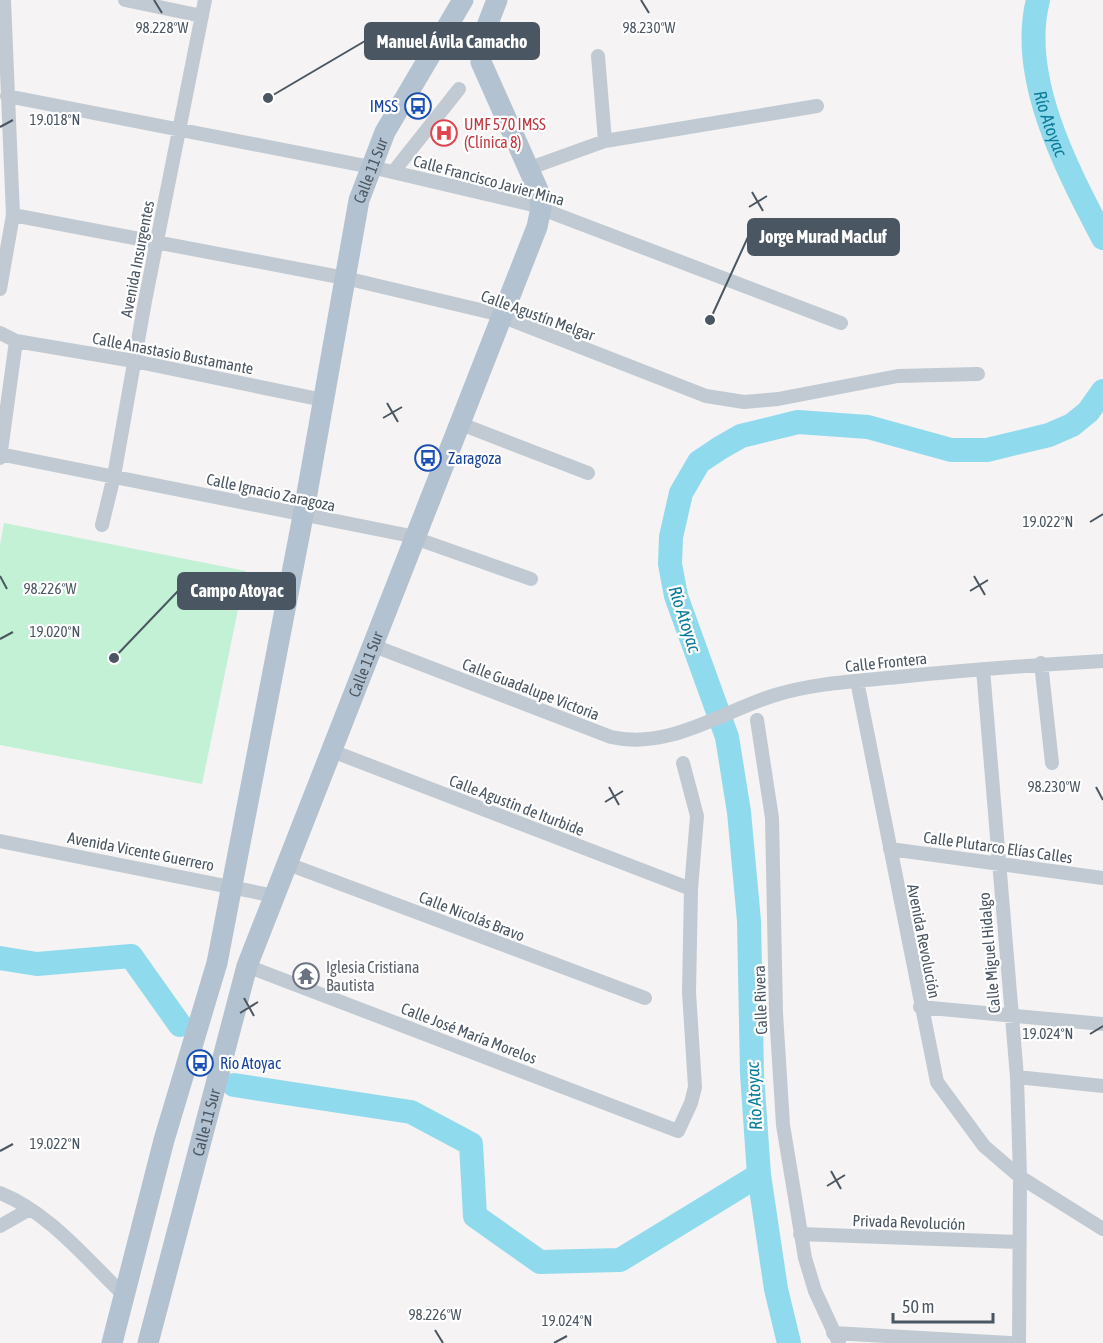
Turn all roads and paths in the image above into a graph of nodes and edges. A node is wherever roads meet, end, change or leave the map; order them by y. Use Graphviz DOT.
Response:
graph roads {
  1 [pos="4,0"];
  2 [pos="125,0"];
  3 [pos="205,0"];
  4 [pos="463,0"];
  5 [pos="497,0"];
  6 [pos="202,16"];
  7 [pos="598,56"];
  8 [pos="459,89"];
  9 [pos="7,96"];
  10 [pos="817,106"];
  11 [pos="179,130"];
  12 [pos="605,141"];
  13 [pos="371,167"];
  14 [pos="530,168"];
  15 [pos="394,171"];
  16 [pos="535,206"];
  17 [pos="13,215"];
  18 [pos="156,244"];
  19 [pos="345,278"];
  20 [pos="0,289"];
  21 [pos="502,317"];
  22 [pos="841,323"];
  23 [pos="0,333"];
  24 [pos="16,341"];
  25 [pos="134,361"];
  26 [pos="978,374"];
  27 [pos="323,400"];
  28 [pos="461,424"];
  29 [pos="0,456"];
  30 [pos="588,473"];
  31 [pos="114,476"];
  32 [pos="303,516"];
  33 [pos="102,525"];
  34 [pos="415,537"];
  35 [pos="531,579"];
  36 [pos="374,646"];
  37 [pos="1041,663"];
  38 [pos="1100,664"];
  39 [pos="983,669"];
  40 [pos="857,681"];
  41 [pos="757,720"];
  42 [pos="680,733"];
  43 [pos="332,751"];
  44 [pos="684,763"];
  45 [pos="1052,763"];
  46 [pos="0,841"];
  47 [pos="890,849"];
  48 [pos="288,864"];
  49 [pos="998,864"];
  50 [pos="1103,878"];
  51 [pos="234,885"];
  52 [pos="691,889"];
  53 [pos="275,896"];
  54 [pos="247,966"];
  55 [pos="645,998"];
  56 [pos="920,1007"];
  57 [pos="1011,1017"];
  58 [pos="1103,1024"];
  59 [pos="1017,1077"];
  60 [pos="1103,1086"];
  61 [pos="1020,1177"];
  62 [pos="0,1193"];
  63 [pos="30,1209"];
  64 [pos="0,1226"];
  65 [pos="1103,1229"];
  66 [pos="800,1234"];
  67 [pos="1018,1242"];
  68 [pos="124,1295"];
  69 [pos="836,1338"];
  70 [pos="112,1343"];
  71 [pos="148,1343"];
  72 [pos="1010,1343"];
  73 [pos="1019,1343"];
  1 -- 9 [label="street"];
  2 -- 6 [label="street"];
  3 -- 6 [label="street, Avenida Insurgentes"];
  4 -- 13 [label="main road, Calle 11 Sur"];
  5 -- 14 [label="main road"];
  6 -- 11 [label="street, Avenida Insurgentes"];
  7 -- 12 [label="street"];
  8 -- 15 [label="street"];
  9 -- 11 [label="street, Calle Francisco Javier Mina"];
  9 -- 17 [label="street"];
  10 -- 12 [label="street"];
  11 -- 13 [label="street, Calle Francisco Javier Mina"];
  11 -- 18 [label="street, Avenida Insurgentes"];
  12 -- 14 [label="street"];
  13 -- 15 [label="street, Calle Francisco Javier Mina"];
  13 -- 19 [label="main road, Calle 11 Sur"];
  14 -- 16 [label="main road"];
  15 -- 16 [label="street, Calle Francisco Javier Mina"];
  16 -- 21 [label="main road, Calle 11 Sur"];
  16 -- 22 [label="street, Calle Francisco Javier Mina"];
  17 -- 18 [label="street, Calle Agustín Melgar"];
  17 -- 20 [label="street"];
  18 -- 19 [label="street, Calle Agustín Melgar"];
  18 -- 25 [label="street, Avenida Insurgentes"];
  19 -- 21 [label="street, Calle Agustín Melgar"];
  19 -- 27 [label="main road, Calle 11 Sur"];
  21 -- 26 [label="street, Calle Agustín Melgar"];
  21 -- 28 [label="main road, Calle 11 Sur"];
  23 -- 24 [label="street, Calle Anastasio Bustamante"];
  24 -- 25 [label="street, Calle Anastasio Bustamante"];
  24 -- 29 [label="street"];
  25 -- 27 [label="street, Calle Anastasio Bustamante"];
  25 -- 31 [label="street, Avenida Insurgentes"];
  27 -- 32 [label="main road, Calle 11 Sur"];
  28 -- 30 [label="street"];
  28 -- 34 [label="main road, Calle 11 Sur"];
  29 -- 31 [label="street, Calle Ignacio Zaragoza"];
  31 -- 32 [label="street, Calle Ignacio Zaragoza"];
  31 -- 33 [label="street, Avenida Insurgentes"];
  32 -- 34 [label="street, Calle Ignacio Zaragoza"];
  32 -- 51 [label="main road, Calle 11 Sur"];
  34 -- 35 [label="street, Calle Ignacio Zaragoza"];
  34 -- 36 [label="main road, Calle 11 Sur"];
  36 -- 42 [label="street, Calle Guadalupe Victoria"];
  36 -- 43 [label="main road, Calle 11 Sur"];
  37 -- 38 [label="street, Calle Frontera"];
  37 -- 39 [label="street, Calle Frontera"];
  37 -- 45 [label="street"];
  39 -- 40 [label="street, Calle Frontera"];
  39 -- 49 [label="street, Calle Miguel Hidalgo"];
  40 -- 42 [label="street, Calle Frontera"];
  40 -- 47 [label="street, Avenida Revolución"];
  41 -- 66 [label="street, Calle Rivera"];
  43 -- 48 [label="main road, Calle 11 Sur"];
  43 -- 52 [label="street, Calle Agustín de Iturbide"];
  44 -- 52 [label="street"];
  46 -- 51 [label="street, Avenida Vicente Guerrero"];
  47 -- 49 [label="street, Calle Plutarco Elías Calles"];
  47 -- 56 [label="street, Avenida Revolución"];
  48 -- 53 [label="main road, Calle 11 Sur"];
  48 -- 55 [label="street, Calle Nicolás Bravo"];
  49 -- 50 [label="street, Calle Plutarco Elías Calles"];
  49 -- 57 [label="street, Calle Miguel Hidalgo"];
  51 -- 53 [label="street, Avenida Vicente Guerrero"];
  51 -- 68 [label="main road, Calle 11 Sur"];
  52 -- 54 [label="street, Calle José María Morelos"];
  53 -- 54 [label="main road, Calle 11 Sur"];
  54 -- 71 [label="main road, Calle 11 Sur"];
  56 -- 57 [label="street"];
  56 -- 61 [label="street, Avenida Revolución"];
  57 -- 58 [label="street"];
  57 -- 59 [label="street, Calle Miguel Hidalgo"];
  59 -- 60 [label="street"];
  59 -- 61 [label="street, Calle Miguel Hidalgo"];
  61 -- 65 [label="street"];
  61 -- 67 [label="street, Calle Miguel Hidalgo"];
  62 -- 63 [label="street"];
  63 -- 64 [label="street"];
  63 -- 68 [label="street"];
  66 -- 67 [label="street, Privada Revolución"];
  66 -- 69 [label="street, Calle Rivera"];
  67 -- 73 [label="street, Calle Miguel Hidalgo"];
  68 -- 70 [label="main road, Calle 11 Sur"];
  69 -- 72 [label="street"];
}
